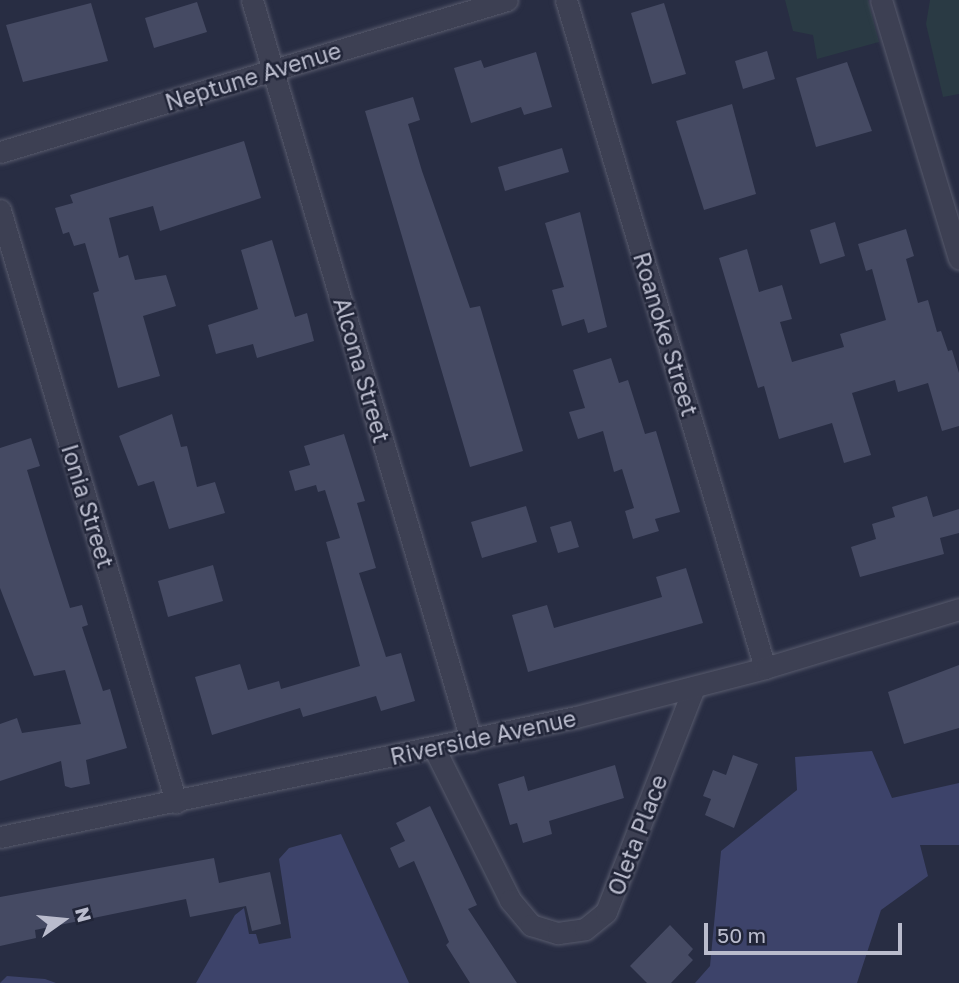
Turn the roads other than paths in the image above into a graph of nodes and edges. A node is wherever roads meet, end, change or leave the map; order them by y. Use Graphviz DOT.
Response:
graph roads {
  1 [pos="252,0"];
  2 [pos="507,0"];
  3 [pos="566,0"];
  4 [pos="881,0"];
  5 [pos="273,70"];
  6 [pos="0,152"];
  7 [pos="0,210"];
  8 [pos="959,259"];
  9 [pos="959,609"];
  10 [pos="765,668"];
  11 [pos="694,687"];
  12 [pos="471,740"];
  13 [pos="434,748"];
  14 [pos="176,802"];
  15 [pos="0,837"];
  1 -- 5 [label="street, Alcona Street"];
  2 -- 5 [label="street, Neptune Avenue"];
  3 -- 10 [label="street, Roanoke Street"];
  4 -- 8 [label="street"];
  5 -- 6 [label="street, Neptune Avenue"];
  5 -- 12 [label="street, Alcona Street"];
  7 -- 14 [label="street, Ionia Street"];
  9 -- 10 [label="street, Riverside Avenue"];
  10 -- 11 [label="street, Riverside Avenue"];
  11 -- 12 [label="street, Riverside Avenue"];
  11 -- 13 [label="street, Oleta Place"];
  12 -- 13 [label="street, Riverside Avenue"];
  13 -- 14 [label="street, Riverside Avenue"];
  14 -- 15 [label="street, Riverside Avenue"];
}
